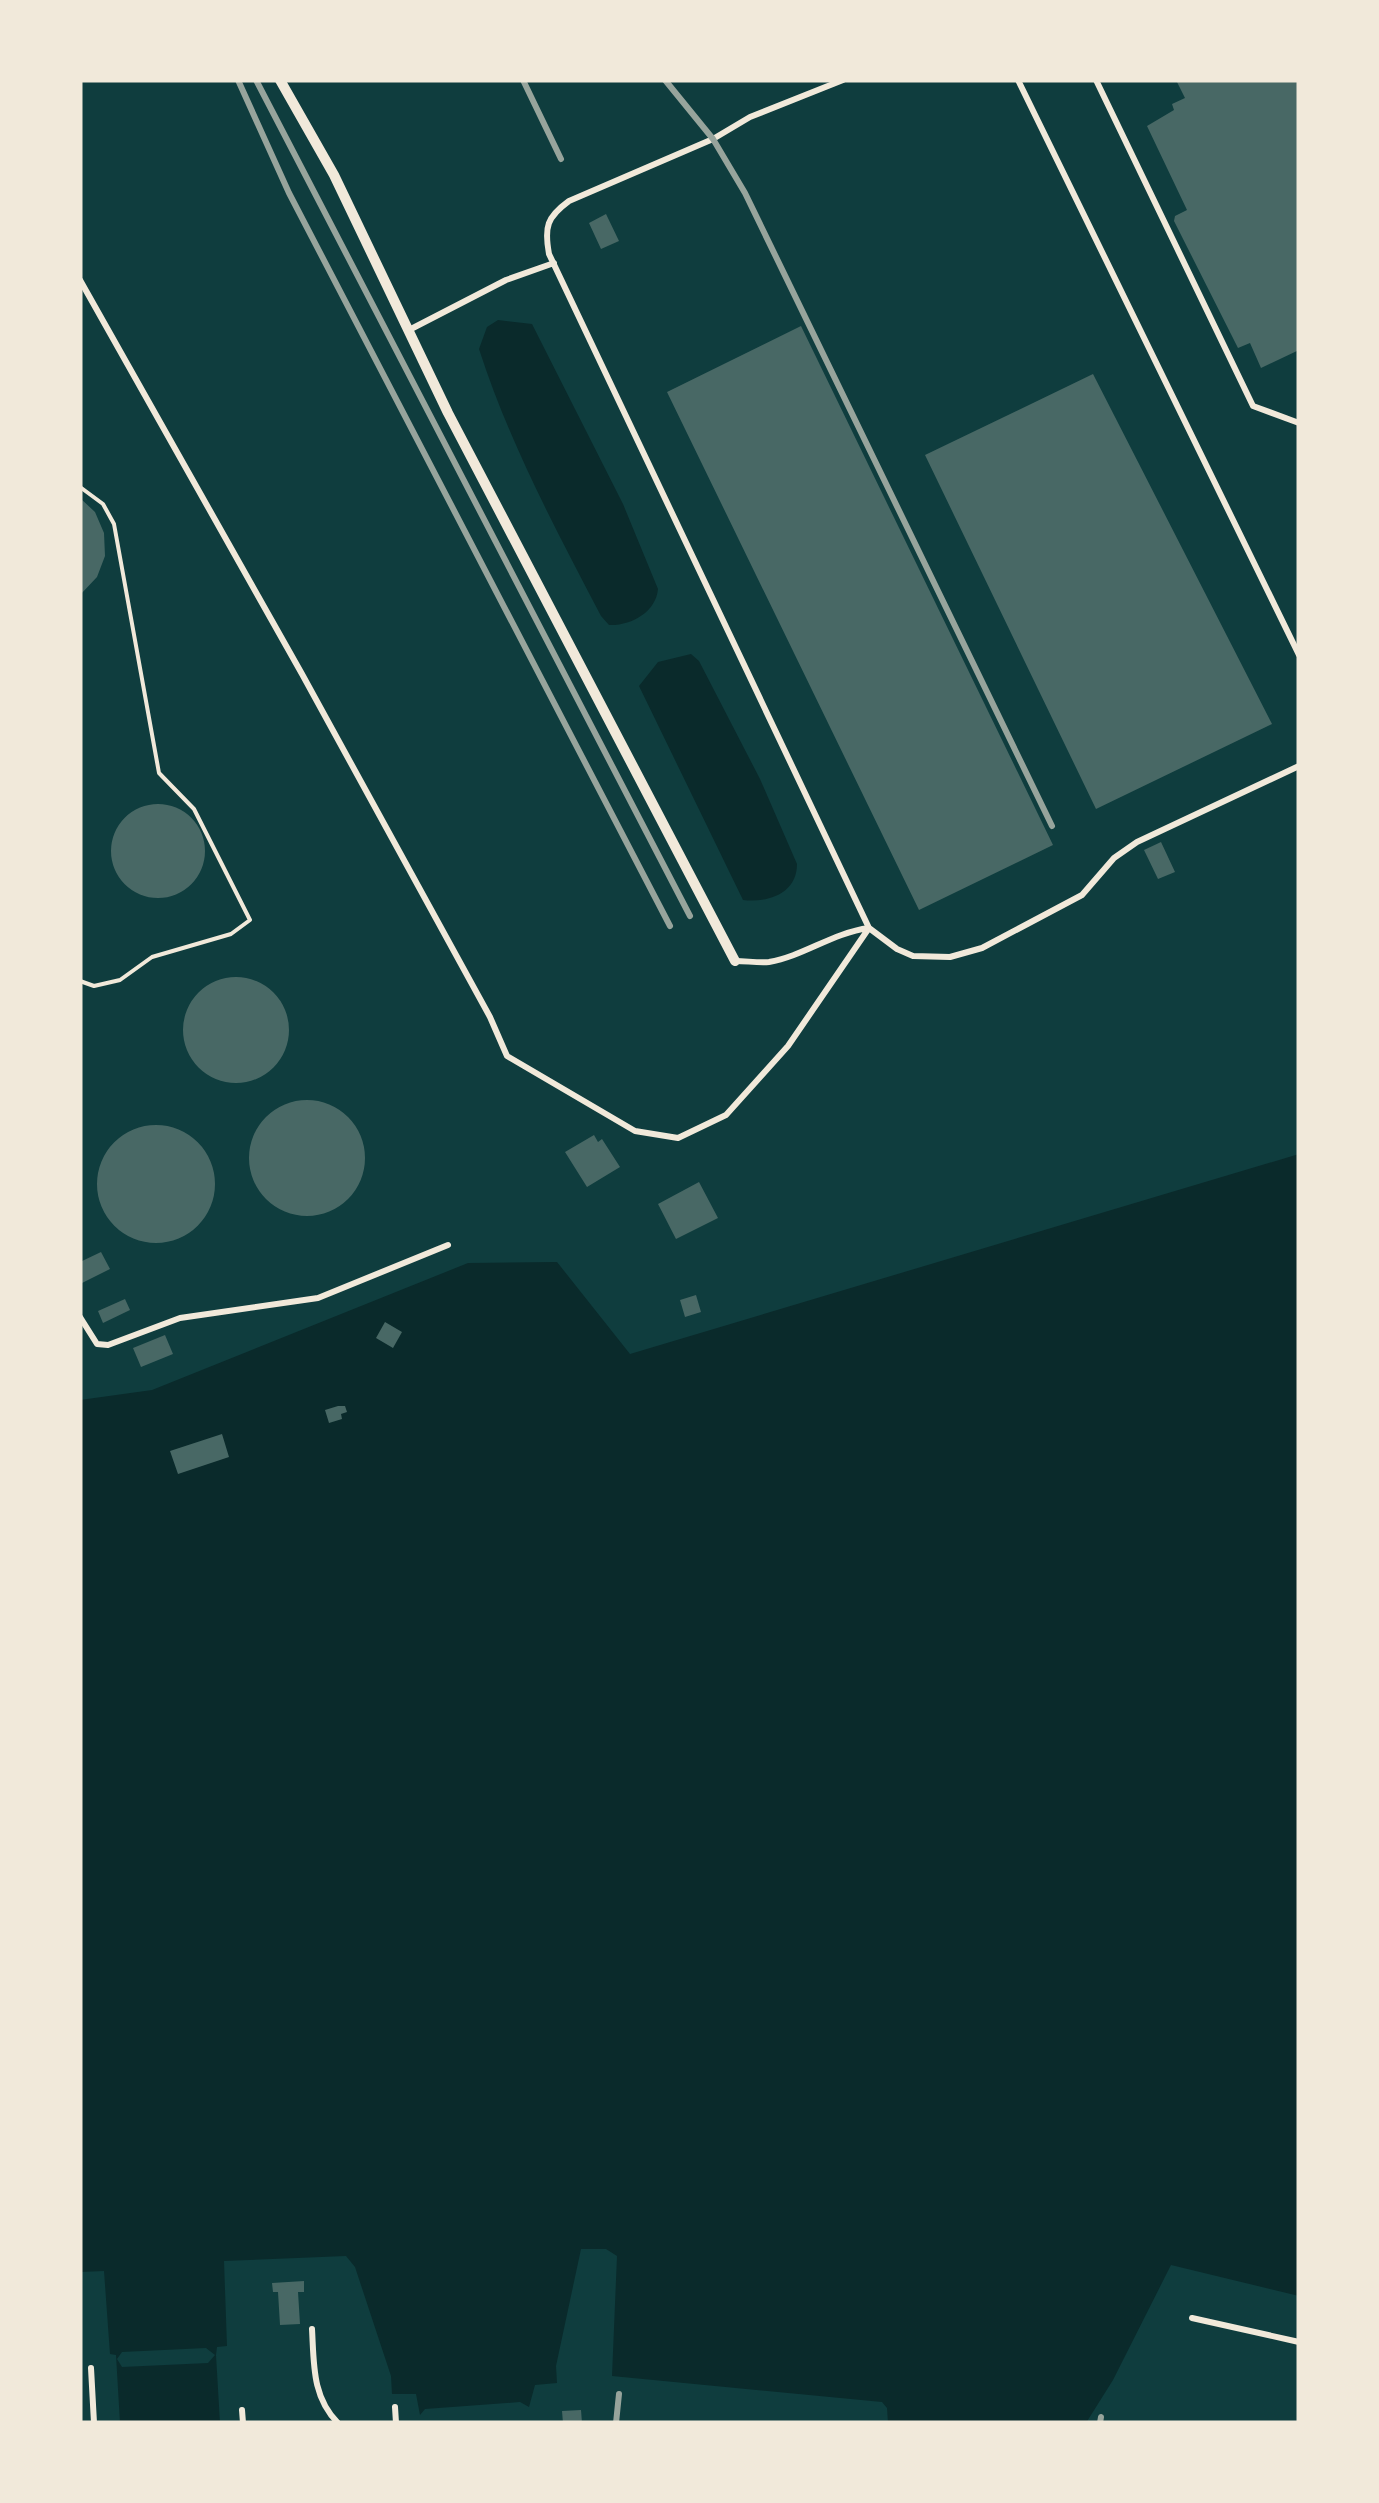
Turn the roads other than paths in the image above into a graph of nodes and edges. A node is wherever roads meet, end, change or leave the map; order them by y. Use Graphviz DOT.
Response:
graph roads {
  1 [pos="280,80"];
  2 [pos="843,80"];
  3 [pos="1018,80"];
  4 [pos="1096,80"];
  5 [pos="554,263"];
  6 [pos="80,280"];
  7 [pos="408,330"];
  8 [pos="1299,423"];
  9 [pos="1299,655"];
  10 [pos="1299,766"];
  11 [pos="869,928"];
  12 [pos="735,961"];
  13 [pos="448,1246"];
  14 [pos="80,1316"];
  15 [pos="1192,2318"];
  16 [pos="312,2329"];
  17 [pos="1299,2342"];
  18 [pos="91,2368"];
  19 [pos="395,2407"];
  20 [pos="242,2410"];
  21 [pos="94,2423"];
  22 [pos="243,2423"];
  23 [pos="338,2423"];
  24 [pos="396,2423"];
  1 -- 7 [label="street"];
  2 -- 5 [label="lane"];
  3 -- 9 [label="lane"];
  4 -- 8 [label="lane"];
  5 -- 7 [label="lane"];
  5 -- 11 [label="lane"];
  6 -- 11 [label="lane"];
  7 -- 12 [label="street"];
  10 -- 11 [label="lane"];
  11 -- 12 [label="lane"];
  13 -- 14 [label="lane"];
  15 -- 17 [label="lane"];
  16 -- 23 [label="lane"];
  18 -- 21 [label="lane"];
  19 -- 24 [label="lane"];
  20 -- 22 [label="lane"];
}
